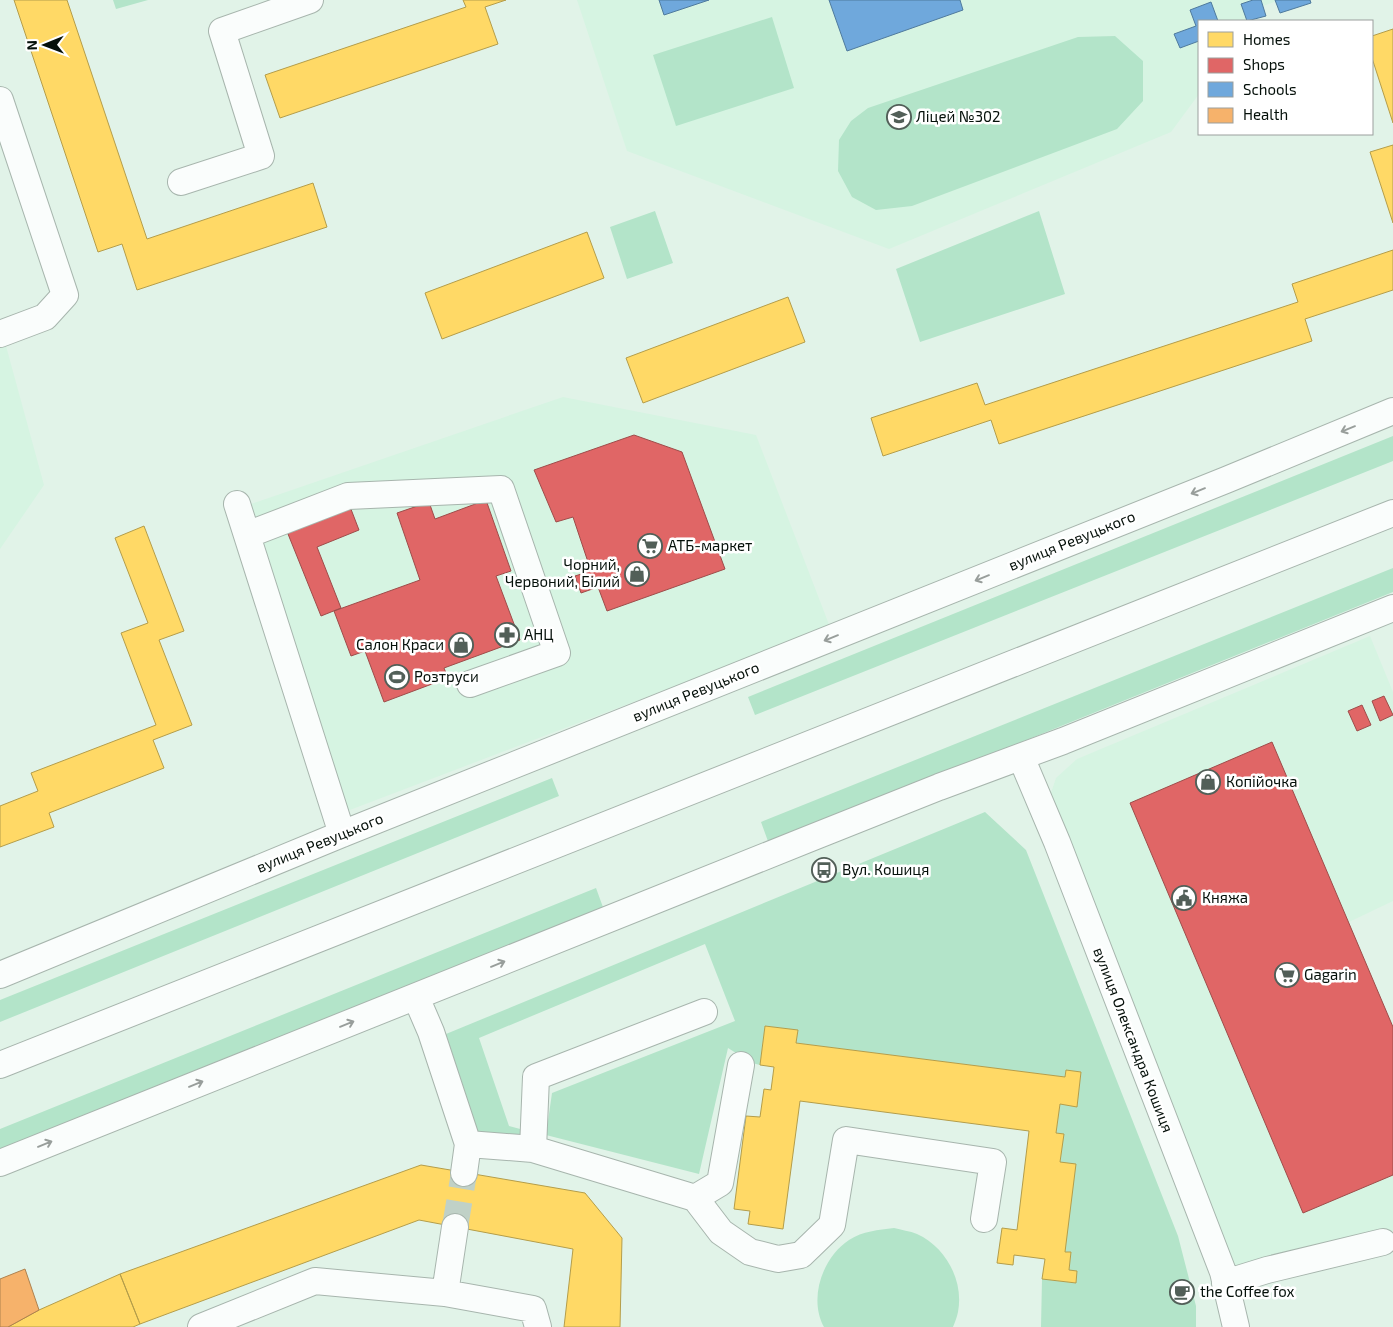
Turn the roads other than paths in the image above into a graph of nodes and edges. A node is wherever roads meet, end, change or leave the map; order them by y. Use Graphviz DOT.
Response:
graph roads {
  1 [pos="310,0"];
  2 [pos="0,100"];
  3 [pos="181,182"];
  4 [pos="0,334"];
  5 [pos="1393,411"];
  6 [pos="238,504"];
  7 [pos="1393,513"];
  8 [pos="247,535"];
  9 [pos="1393,608"];
  10 [pos="470,684"];
  11 [pos="1021,757"];
  12 [pos="342,834"];
  13 [pos="0,975"];
  14 [pos="416,997"];
  15 [pos="704,1012"];
  16 [pos="0,1065"];
  17 [pos="741,1066"];
  18 [pos="468,1144"];
  19 [pos="533,1149"];
  20 [pos="0,1162"];
  21 [pos="464,1173"];
  22 [pos="695,1198"];
  23 [pos="984,1219"];
  24 [pos="455,1227"];
  25 [pos="1383,1242"];
  26 [pos="1225,1283"];
  27 [pos="445,1293"];
  28 [pos="201,1327"];
  29 [pos="538,1327"];
  30 [pos="1236,1327"];
  1 -- 3 [label="street"];
  2 -- 4 [label="street"];
  5 -- 12 [label="street, вулиця Ревуцького, one-way"];
  6 -- 8 [label="street"];
  7 -- 16 [label="street"];
  8 -- 10 [label="street"];
  8 -- 12 [label="street"];
  9 -- 11 [label="street"];
  14 -- 11 [label="street, one-way"];
  11 -- 26 [label="street, вулиця Олександра Кошиця"];
  12 -- 13 [label="street, вулиця Ревуцького"];
  14 -- 18 [label="street"];
  20 -- 14 [label="street, one-way"];
  15 -- 19 [label="street"];
  17 -- 22 [label="street"];
  18 -- 19 [label="street"];
  18 -- 21 [label="street"];
  19 -- 22 [label="street"];
  22 -- 23 [label="street"];
  24 -- 27 [label="street"];
  25 -- 26 [label="street"];
  26 -- 30 [label="street, вулиця Олександра Кошиця"];
  27 -- 28 [label="street"];
  27 -- 29 [label="street"];
}
